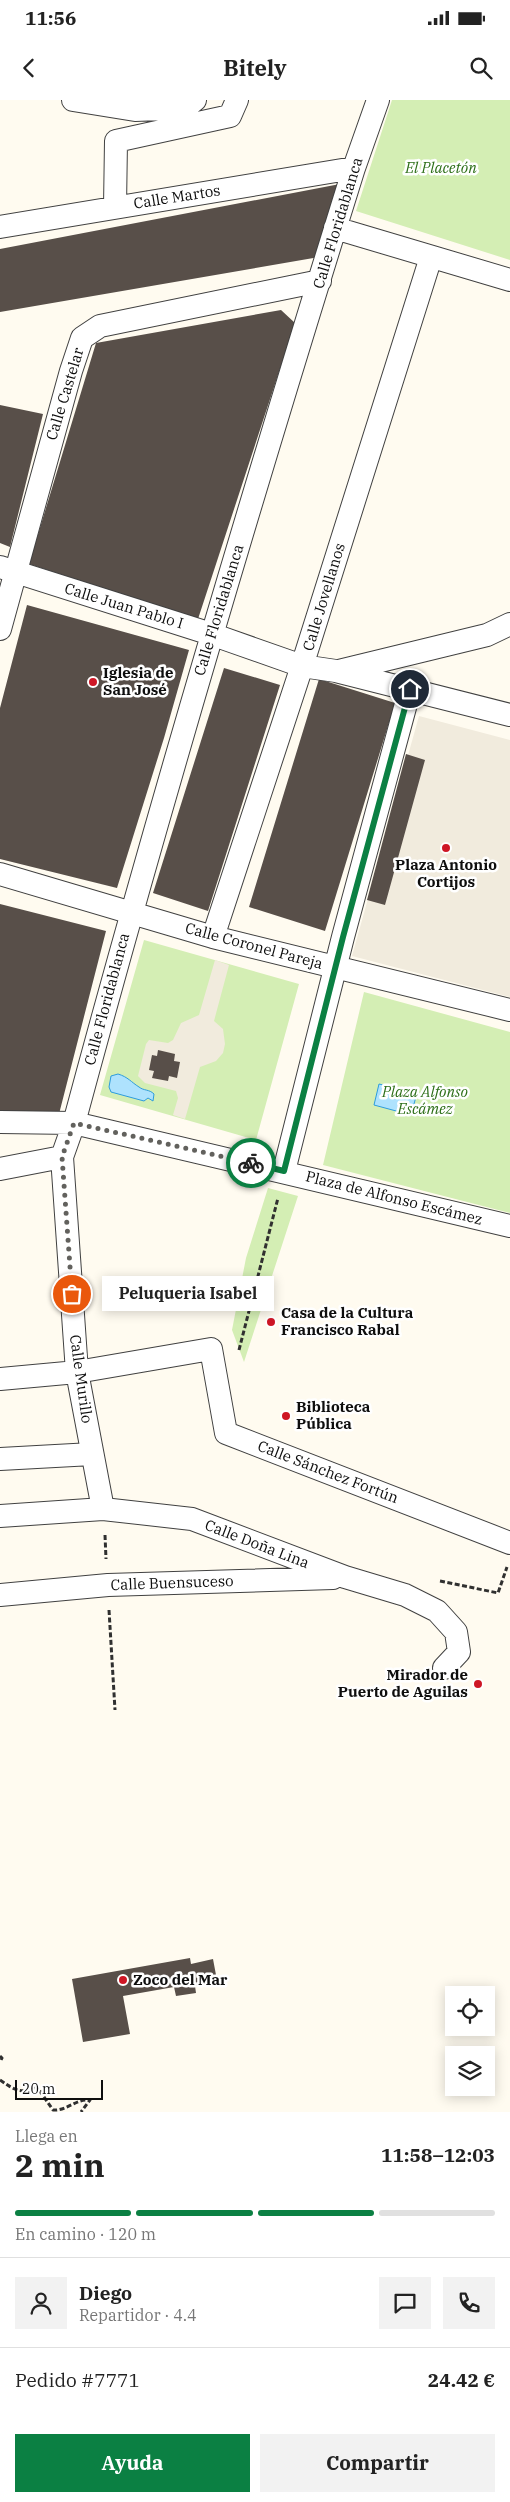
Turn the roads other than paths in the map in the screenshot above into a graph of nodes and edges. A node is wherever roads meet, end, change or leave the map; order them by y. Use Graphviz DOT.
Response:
graph roads {
  1 [pos="73,100"];
  2 [pos="195,100"];
  3 [pos="238,100"];
  4 [pos="378,100"];
  5 [pos="354,168"];
  6 [pos="115,207"];
  7 [pos="0,227"];
  8 [pos="335,228"];
  9 [pos="431,257"];
  10 [pos="320,280"];
  11 [pos="510,280"];
  12 [pos="7,570"];
  13 [pos="510,624"];
  14 [pos="0,629"];
  15 [pos="211,634"];
  16 [pos="302,666"];
  17 [pos="336,671"];
  18 [pos="410,689"];
  19 [pos="504,711"];
  20 [pos="0,874"];
  21 [pos="130,912"];
  22 [pos="213,937"];
  23 [pos="336,968"];
  24 [pos="510,1010"];
  25 [pos="0,1122"];
  26 [pos="74,1123"];
  27 [pos="62,1157"];
  28 [pos="0,1169"];
  29 [pos="284,1171"];
  30 [pos="510,1226"];
  31 [pos="78,1372"];
  32 [pos="0,1379"];
  33 [pos="92,1454"];
  34 [pos="0,1459"];
  35 [pos="103,1510"];
  36 [pos="0,1516"];
  37 [pos="510,1543"];
  38 [pos="345,1577"];
  39 [pos="0,1595"];
  40 [pos="444,1668"];
  1 -- 2 [label="street"];
  3 -- 6 [label="street"];
  4 -- 5 [label="street, Calle Floridablanca"];
  5 -- 6 [label="street, Calle Martos"];
  5 -- 8 [label="street, Calle Floridablanca"];
  6 -- 7 [label="street, Calle Martos"];
  8 -- 9 [label="street"];
  8 -- 10 [label="street, Calle Floridablanca"];
  9 -- 11 [label="street"];
  9 -- 16 [label="street, Calle Jovellanos"];
  10 -- 12 [label="street, Calle Castelar"];
  10 -- 15 [label="street, Calle Floridablanca"];
  12 -- 14 [label="street, Calle Castelar"];
  12 -- 15 [label="street, Calle Juan Pablo I"];
  13 -- 17 [label="street"];
  15 -- 16 [label="street, Calle Juan Pablo I"];
  15 -- 21 [label="street, Calle Floridablanca"];
  16 -- 17 [label="street, Calle Juan Pablo I"];
  16 -- 22 [label="street, Calle Jovellanos"];
  17 -- 18 [label="street, Calle Juan Pablo I"];
  18 -- 19 [label="street, Calle Juan Pablo I"];
  18 -- 23 [label="street"];
  20 -- 21 [label="street, Calle Coronel Pareja"];
  21 -- 22 [label="street, Calle Coronel Pareja"];
  21 -- 26 [label="street, Calle Floridablanca"];
  22 -- 23 [label="street, Calle Coronel Pareja"];
  23 -- 24 [label="street, Calle Coronel Pareja"];
  23 -- 29 [label="street"];
  25 -- 26 [label="street, Plaza de Alfonso Escámez"];
  26 -- 27 [label="street, Calle Floridablanca"];
  26 -- 29 [label="street, Plaza de Alfonso Escámez"];
  27 -- 28 [label="street"];
  27 -- 31 [label="street, Calle Murillo"];
  29 -- 30 [label="street, Plaza de Alfonso Escámez"];
  31 -- 32 [label="street"];
  31 -- 33 [label="street, Calle Murillo"];
  31 -- 37 [label="street, Calle Sánchez Fortún"];
  33 -- 34 [label="street"];
  33 -- 35 [label="street, Calle Murillo"];
  35 -- 36 [label="street, Calle Doña Lina"];
  35 -- 38 [label="street, Calle Doña Lina"];
  38 -- 39 [label="street, Calle Buensuceso"];
  38 -- 40 [label="street, Calle Doña Lina"];
}
